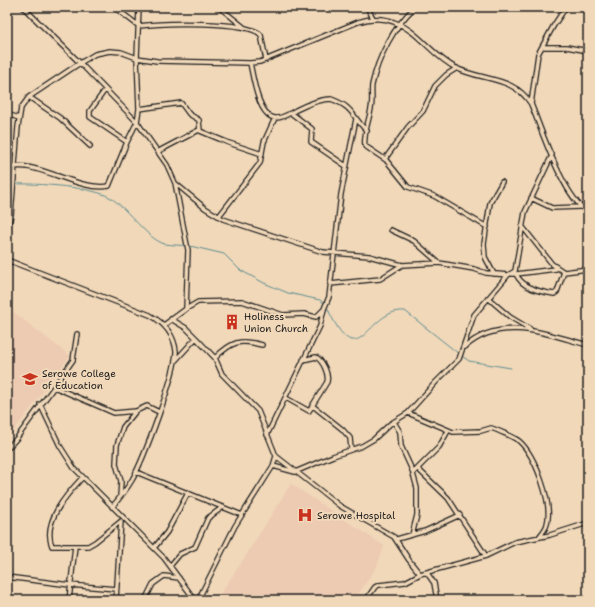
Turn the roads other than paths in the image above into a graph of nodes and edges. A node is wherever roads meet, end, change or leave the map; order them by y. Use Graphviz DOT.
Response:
graph roads {
  1 [pos="23,7"];
  2 [pos="114,7"];
  3 [pos="139,7"];
  4 [pos="219,7"];
  5 [pos="368,7"];
  6 [pos="414,7"];
  7 [pos="566,7"];
  8 [pos="579,7"];
  9 [pos="588,12"];
  10 [pos="373,18"];
  11 [pos="399,24"];
  12 [pos="139,26"];
  13 [pos="245,28"];
  14 [pos="542,47"];
  15 [pos="588,51"];
  16 [pos="137,58"];
  17 [pos="266,60"];
  18 [pos="80,63"];
  19 [pos="250,63"];
  20 [pos="457,68"];
  21 [pos="105,90"];
  22 [pos="29,97"];
  23 [pos="531,104"];
  24 [pos="139,109"];
  25 [pos="291,113"];
  26 [pos="7,114"];
  27 [pos="19,118"];
  28 [pos="275,118"];
  29 [pos="356,119"];
  30 [pos="137,122"];
  31 [pos="199,130"];
  32 [pos="367,131"];
  33 [pos="127,142"];
  34 [pos="90,146"];
  35 [pos="159,151"];
  36 [pos="262,154"];
  37 [pos="552,155"];
  38 [pos="385,159"];
  39 [pos="15,166"];
  40 [pos="346,166"];
  41 [pos="7,169"];
  42 [pos="502,182"];
  43 [pos="175,183"];
  44 [pos="531,198"];
  45 [pos="580,207"];
  46 [pos="588,212"];
  47 [pos="219,216"];
  48 [pos="522,226"];
  49 [pos="487,227"];
  50 [pos="7,229"];
  51 [pos="391,230"];
  52 [pos="334,254"];
  53 [pos="7,260"];
  54 [pos="439,263"];
  55 [pos="402,265"];
  56 [pos="557,269"];
  57 [pos="588,269"];
  58 [pos="564,272"];
  59 [pos="494,274"];
  60 [pos="512,274"];
  61 [pos="330,284"];
  62 [pos="488,298"];
  63 [pos="186,309"];
  64 [pos="324,309"];
  65 [pos="171,319"];
  66 [pos="164,325"];
  67 [pos="530,329"];
  68 [pos="77,334"];
  69 [pos="196,338"];
  70 [pos="262,345"];
  71 [pos="588,345"];
  72 [pos="464,348"];
  73 [pos="215,358"];
  74 [pos="303,360"];
  75 [pos="175,361"];
  76 [pos="54,386"];
  77 [pos="286,398"];
  78 [pos="40,404"];
  79 [pos="313,406"];
  80 [pos="136,411"];
  81 [pos="159,412"];
  82 [pos="408,413"];
  83 [pos="394,422"];
  84 [pos="448,431"];
  85 [pos="267,435"];
  86 [pos="7,449"];
  87 [pos="351,449"];
  88 [pos="276,456"];
  89 [pos="273,466"];
  90 [pos="418,469"];
  91 [pos="136,472"];
  92 [pos="295,472"];
  93 [pos="413,473"];
  94 [pos="82,478"];
  95 [pos="188,493"];
  96 [pos="120,498"];
  97 [pos="223,507"];
  98 [pos="112,508"];
  99 [pos="242,515"];
  100 [pos="460,515"];
  101 [pos="123,518"];
  102 [pos="120,522"];
  103 [pos="588,523"];
  104 [pos="412,535"];
  105 [pos="538,537"];
  106 [pos="397,539"];
  107 [pos="75,546"];
  108 [pos="154,548"];
  109 [pos="486,556"];
  110 [pos="170,566"];
  111 [pos="427,573"];
  112 [pos="420,574"];
  113 [pos="7,577"];
  114 [pos="179,578"];
  115 [pos="70,585"];
  116 [pos="116,588"];
  117 [pos="69,600"];
  118 [pos="116,600"];
  119 [pos="145,600"];
  120 [pos="195,600"];
  121 [pos="198,600"];
  122 [pos="366,600"];
  123 [pos="437,600"];
  1 -- 18 [label="street"];
  2 -- 12 [label="street"];
  3 -- 12 [label="street"];
  4 -- 13 [label="street"];
  5 -- 10 [label="street"];
  6 -- 11 [label="street"];
  7 -- 14 [label="street"];
  8 -- 9 [label="street"];
  10 -- 11 [label="street"];
  10 -- 17 [label="street"];
  11 -- 20 [label="street"];
  11 -- 32 [label="street"];
  12 -- 13 [label="street"];
  12 -- 16 [label="street"];
  13 -- 17 [label="street"];
  14 -- 15 [label="street"];
  14 -- 23 [label="street"];
  16 -- 18 [label="street"];
  16 -- 19 [label="street"];
  16 -- 24 [label="street"];
  17 -- 19 [label="street"];
  18 -- 21 [label="street"];
  18 -- 22 [label="street"];
  19 -- 28 [label="street"];
  20 -- 23 [label="street"];
  20 -- 38 [label="street"];
  21 -- 30 [label="street"];
  21 -- 33 [label="street"];
  22 -- 27 [label="street"];
  22 -- 34 [label="street"];
  23 -- 37 [label="street"];
  24 -- 30 [label="street"];
  24 -- 31 [label="street"];
  25 -- 28 [label="street"];
  25 -- 29 [label="street"];
  25 -- 40 [label="street"];
  26 -- 27 [label="street"];
  27 -- 39 [label="street"];
  28 -- 36 [label="street"];
  29 -- 32 [label="street"];
  29 -- 40 [label="street"];
  30 -- 33 [label="street"];
  30 -- 35 [label="street"];
  31 -- 35 [label="street"];
  31 -- 36 [label="street"];
  32 -- 38 [label="street"];
  33 -- 39 [label="street"];
  35 -- 43 [label="street"];
  36 -- 47 [label="street"];
  37 -- 44 [label="street"];
  37 -- 45 [label="street"];
  38 -- 49 [label="street"];
  39 -- 41 [label="street"];
  39 -- 50 [label="street"];
  40 -- 52 [label="street"];
  42 -- 49 [label="street"];
  43 -- 47 [label="street"];
  43 -- 63 [label="street"];
  44 -- 45 [label="street"];
  44 -- 48 [label="street"];
  45 -- 46 [label="street"];
  47 -- 52 [label="street"];
  48 -- 56 [label="street"];
  48 -- 60 [label="street"];
  49 -- 59 [label="street"];
  51 -- 54 [label="street"];
  52 -- 55 [label="street"];
  52 -- 61 [label="street"];
  53 -- 66 [label="street"];
  54 -- 55 [label="street"];
  54 -- 59 [label="street"];
  55 -- 61 [label="street"];
  56 -- 58 [label="street"];
  56 -- 60 [label="street"];
  57 -- 58 [label="street"];
  58 -- 60 [label="street"];
  59 -- 60 [label="street"];
  60 -- 62 [label="street"];
  61 -- 64 [label="street"];
  62 -- 67 [label="street"];
  62 -- 72 [label="street"];
  63 -- 64 [label="street"];
  63 -- 65 [label="street"];
  64 -- 74 [label="street"];
  65 -- 66 [label="street"];
  65 -- 69 [label="street"];
  66 -- 75 [label="street"];
  67 -- 71 [label="street"];
  67 -- 72 [label="street"];
  68 -- 76 [label="street"];
  69 -- 73 [label="street"];
  69 -- 75 [label="street"];
  70 -- 73 [label="street"];
  72 -- 82 [label="street"];
  73 -- 85 [label="street"];
  74 -- 77 [label="street"];
  74 -- 79 [label="street"];
  75 -- 81 [label="street"];
  76 -- 78 [label="street"];
  76 -- 80 [label="street"];
  77 -- 79 [label="street"];
  77 -- 85 [label="street"];
  78 -- 86 [label="street"];
  78 -- 94 [label="street"];
  79 -- 87 [label="street"];
  80 -- 81 [label="street"];
  80 -- 96 [label="street"];
  81 -- 91 [label="street"];
  82 -- 83 [label="street"];
  82 -- 84 [label="street"];
  83 -- 87 [label="street"];
  83 -- 93 [label="street"];
  84 -- 90 [label="street"];
  84 -- 105 [label="street"];
  85 -- 88 [label="street"];
  87 -- 92 [label="street"];
  88 -- 89 [label="street"];
  88 -- 92 [label="street"];
  89 -- 92 [label="street"];
  89 -- 99 [label="street"];
  90 -- 93 [label="street"];
  90 -- 100 [label="street"];
  91 -- 95 [label="street"];
  91 -- 96 [label="street"];
  92 -- 106 [label="street"];
  93 -- 104 [label="street"];
  94 -- 98 [label="street"];
  94 -- 107 [label="street"];
  95 -- 97 [label="street"];
  95 -- 108 [label="street"];
  96 -- 98 [label="street"];
  97 -- 99 [label="street"];
  97 -- 110 [label="street"];
  98 -- 101 [label="street"];
  99 -- 121 [label="street"];
  100 -- 104 [label="street"];
  100 -- 109 [label="street"];
  101 -- 102 [label="street"];
  101 -- 108 [label="street"];
  102 -- 107 [label="street"];
  102 -- 116 [label="street"];
  103 -- 105 [label="street"];
  104 -- 106 [label="street"];
  105 -- 109 [label="street"];
  106 -- 112 [label="street"];
  107 -- 115 [label="street"];
  108 -- 110 [label="street"];
  109 -- 111 [label="street"];
  110 -- 114 [label="street"];
  111 -- 112 [label="street"];
  111 -- 123 [label="street"];
  112 -- 122 [label="street"];
  113 -- 115 [label="street"];
  114 -- 119 [label="street"];
  114 -- 120 [label="street"];
  115 -- 116 [label="street"];
  115 -- 117 [label="street"];
  116 -- 118 [label="street"];
}
